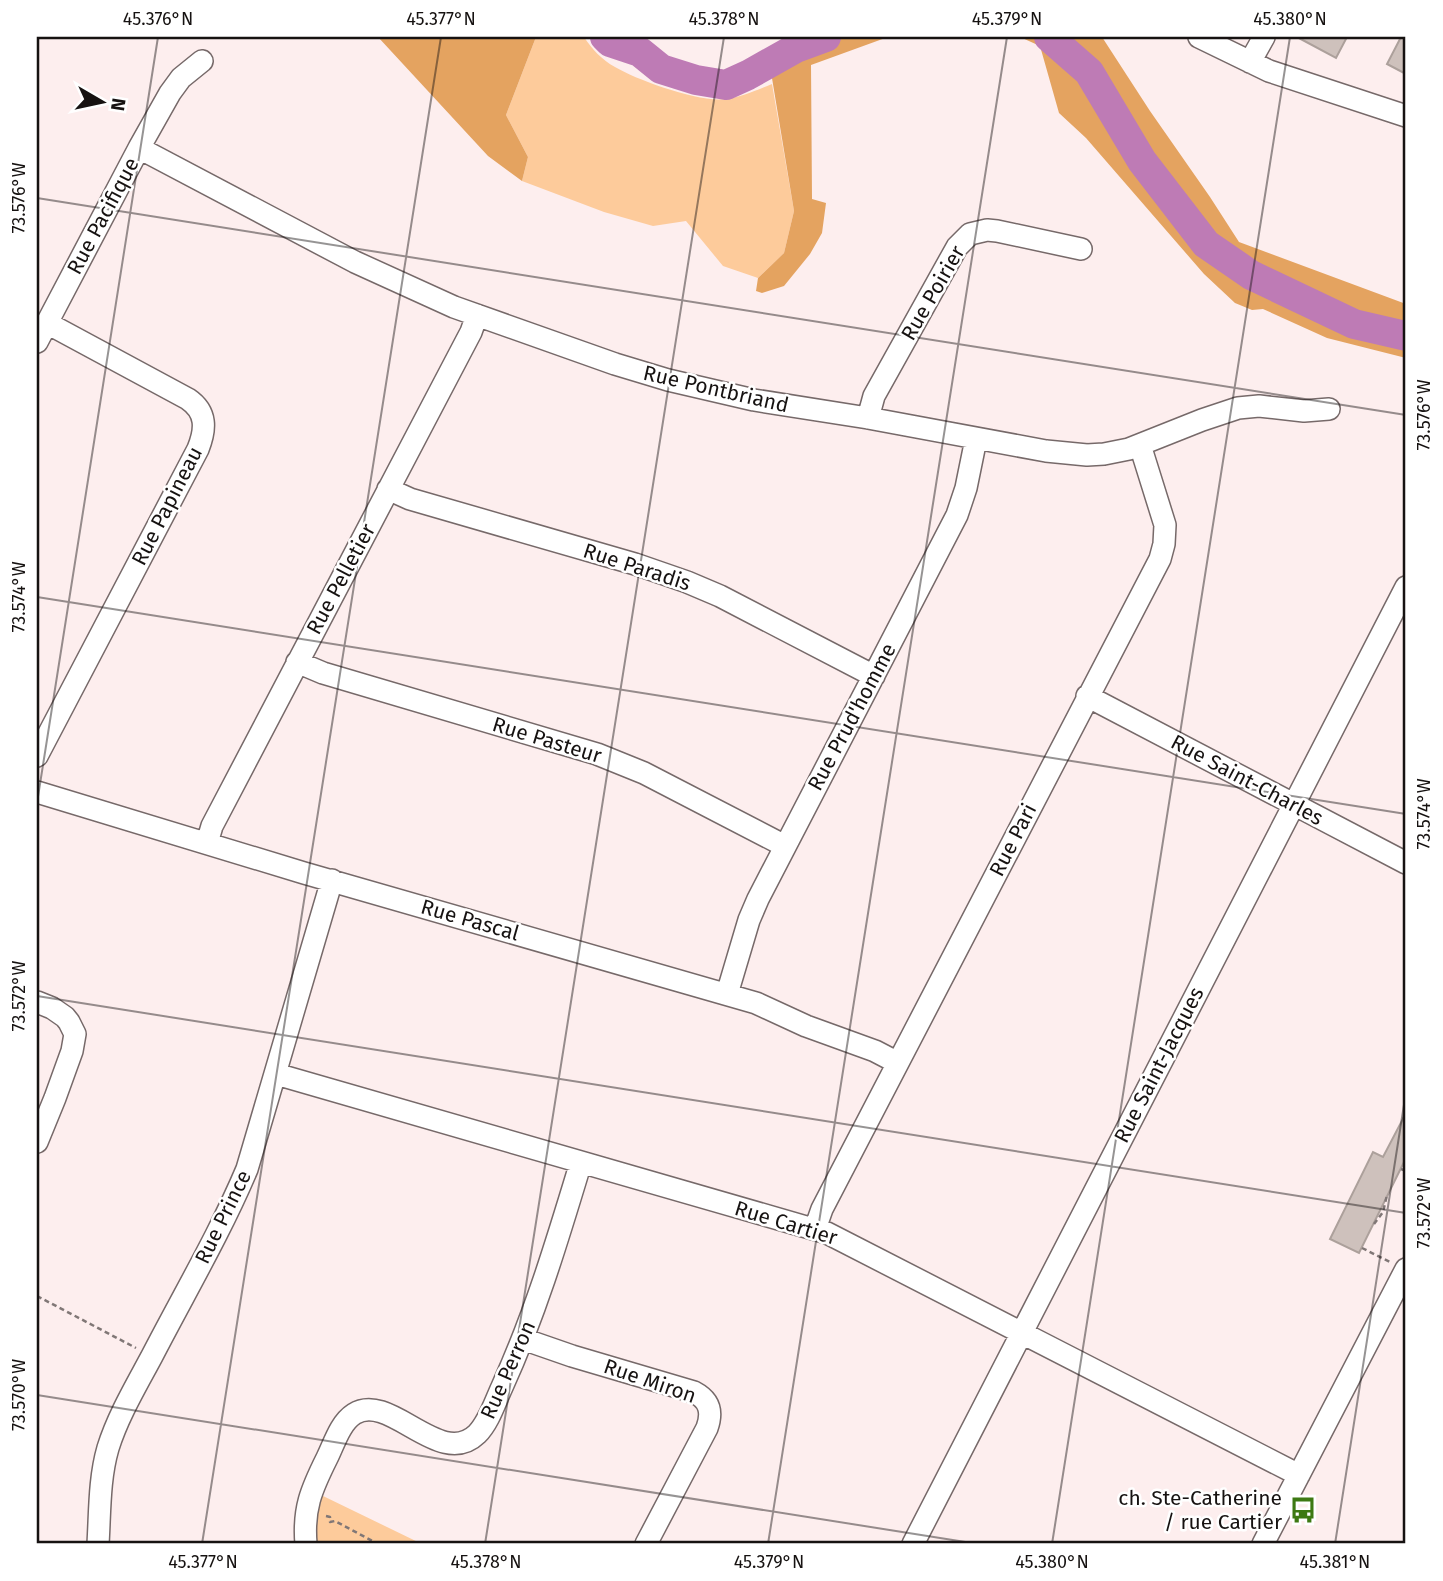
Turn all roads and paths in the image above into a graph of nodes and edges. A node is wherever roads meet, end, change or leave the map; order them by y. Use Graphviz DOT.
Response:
graph roads {
  1 [pos="1199,37"];
  2 [pos="1264,37"];
  3 [pos="202,61"];
  4 [pos="1250,62"];
  5 [pos="1406,116"];
  6 [pos="139,148"];
  7 [pos="1082,249"];
  8 [pos="477,316"];
  9 [pos="47,323"];
  10 [pos="37,342"];
  11 [pos="1329,410"];
  12 [pos="868,418"];
  13 [pos="976,439"];
  14 [pos="1140,445"];
  15 [pos="388,489"];
  16 [pos="1406,587"];
  17 [pos="298,662"];
  18 [pos="874,676"];
  19 [pos="1087,696"];
  20 [pos="37,756"];
  21 [pos="37,792"];
  22 [pos="1294,804"];
  23 [pos="207,843"];
  24 [pos="785,846"];
  25 [pos="1406,863"];
  26 [pos="332,880"];
  27 [pos="727,994"];
  28 [pos="37,1002"];
  29 [pos="898,1063"];
  30 [pos="276,1074"];
  31 [pos="37,1142"];
  32 [pos="580,1162"];
  33 [pos="1401,1168"];
  34 [pos="1406,1171"];
  35 [pos="1387,1195"];
  36 [pos="1374,1224"];
  37 [pos="815,1229"];
  38 [pos="1362,1248"];
  39 [pos="1400,1266"];
  40 [pos="37,1296"];
  41 [pos="1022,1332"];
  42 [pos="523,1339"];
  43 [pos="142,1350"];
  44 [pos="1299,1475"];
  45 [pos="326,1516"];
  46 [pos="98,1544"];
  47 [pos="306,1544"];
  48 [pos="378,1544"];
  49 [pos="646,1544"];
  50 [pos="913,1544"];
  51 [pos="1263,1544"];
  1 -- 4 [label="street"];
  2 -- 4 [label="street"];
  3 -- 6 [label="street, Rue Pacifique"];
  4 -- 5 [label="street"];
  6 -- 8 [label="street, Rue Pontbriand"];
  6 -- 9 [label="street, Rue Pacifique"];
  7 -- 12 [label="street, Rue Poirier"];
  8 -- 12 [label="street, Rue Pontbriand"];
  8 -- 15 [label="street, Rue Pelletier"];
  9 -- 10 [label="street, Rue Pacifique"];
  9 -- 20 [label="street, Rue Papineau"];
  11 -- 14 [label="street, Rue Pontbriand"];
  12 -- 13 [label="street, Rue Pontbriand"];
  13 -- 14 [label="street, Rue Pontbriand"];
  13 -- 18 [label="street, Rue Prud'homme"];
  14 -- 19 [label="street, Rue Pari"];
  15 -- 17 [label="street, Rue Pelletier"];
  15 -- 18 [label="street, Rue Paradis"];
  16 -- 22 [label="street, Rue Saint-Jacques"];
  17 -- 23 [label="street, Rue Pelletier"];
  17 -- 24 [label="street, Rue Pasteur"];
  18 -- 24 [label="street, Rue Prud'homme"];
  19 -- 22 [label="street, Rue Saint-Charles"];
  19 -- 29 [label="street, Rue Pari"];
  21 -- 23 [label="street, Rue Pascal"];
  22 -- 25 [label="street, Rue Saint-Charles"];
  22 -- 41 [label="street, Rue Saint-Jacques"];
  23 -- 26 [label="street, Rue Pascal"];
  24 -- 27 [label="street, Rue Prud'homme"];
  26 -- 27 [label="street, Rue Pascal"];
  26 -- 30 [label="street, Rue Prince"];
  27 -- 29 [label="street, Rue Pascal"];
  28 -- 31 [label="street"];
  29 -- 37 [label="street, Rue Pari"];
  30 -- 32 [label="street, Rue Cartier"];
  30 -- 46 [label="street, Rue Prince"];
  32 -- 37 [label="street, Rue Cartier"];
  32 -- 42 [label="street, Rue Perron"];
  33 -- 34 [label="path"];
  35 -- 36 [label="path"];
  37 -- 41 [label="street, Rue Cartier"];
  38 -- 39 [label="path"];
  39 -- 44 [label="street"];
  40 -- 43 [label="path"];
  41 -- 44 [label="street, Rue Cartier"];
  41 -- 50 [label="street, Rue Saint-Jacques"];
  42 -- 47 [label="street, Rue Perron"];
  42 -- 49 [label="street, Rue Miron"];
  44 -- 51 [label="street"];
  45 -- 48 [label="path"];
}
